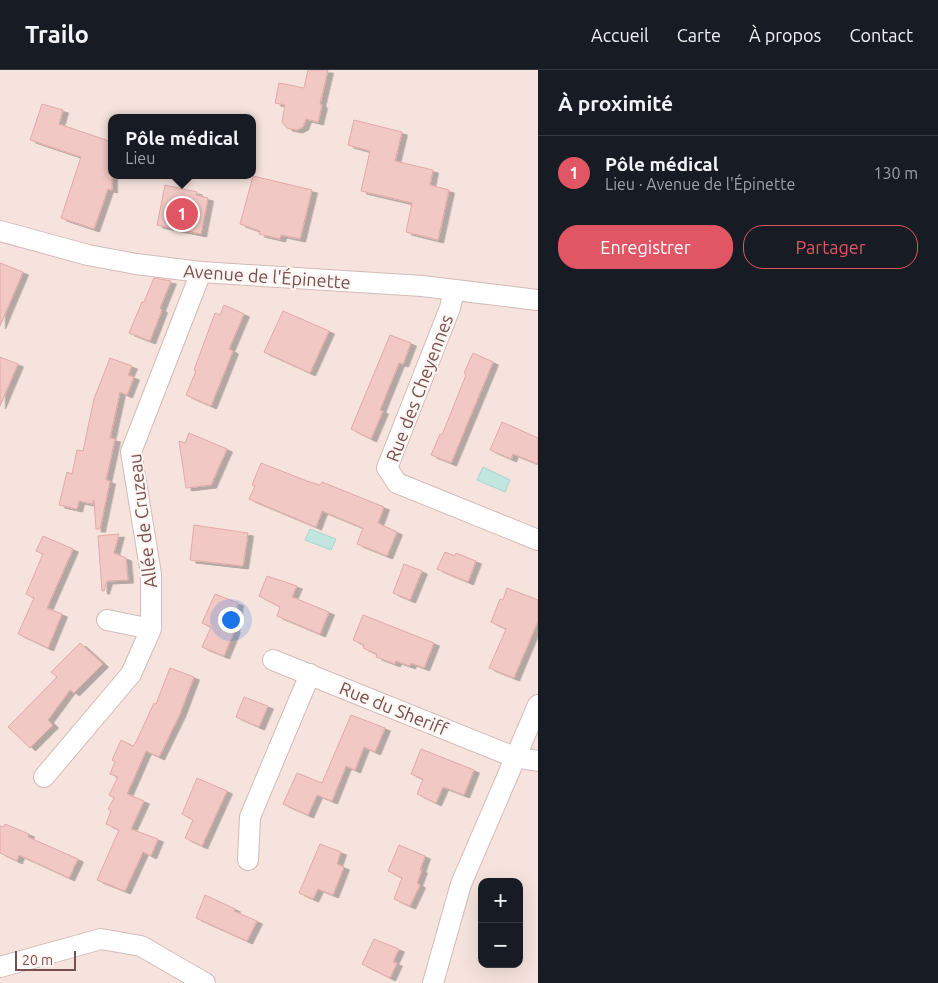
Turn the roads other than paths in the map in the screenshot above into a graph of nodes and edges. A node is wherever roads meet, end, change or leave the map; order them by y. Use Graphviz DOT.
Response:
graph roads {
  1 [pos="0,231"];
  2 [pos="200,272"];
  3 [pos="454,290"];
  4 [pos="538,300"];
  5 [pos="538,540"];
  6 [pos="107,620"];
  7 [pos="151,629"];
  8 [pos="273,660"];
  9 [pos="310,674"];
  10 [pos="538,705"];
  11 [pos="514,757"];
  12 [pos="538,761"];
  13 [pos="44,777"];
  14 [pos="248,860"];
  15 [pos="0,967"];
  16 [pos="205,983"];
  17 [pos="432,983"];
  1 -- 2 [label="street, Avenue de l'Épinette"];
  2 -- 3 [label="street, Avenue de l'Épinette"];
  2 -- 7 [label="street, Allée de Cruzeau"];
  3 -- 4 [label="street, Avenue de l'Épinette"];
  3 -- 5 [label="street, Rue des Cheyennes"];
  6 -- 7 [label="street"];
  7 -- 13 [label="street, Allée de Cruzeau"];
  8 -- 9 [label="street, Rue du Sheriff"];
  9 -- 11 [label="street, Rue du Sheriff"];
  9 -- 14 [label="street"];
  10 -- 11 [label="street"];
  11 -- 12 [label="street, Rue du Sheriff"];
  11 -- 17 [label="street"];
  15 -- 16 [label="street"];
}
